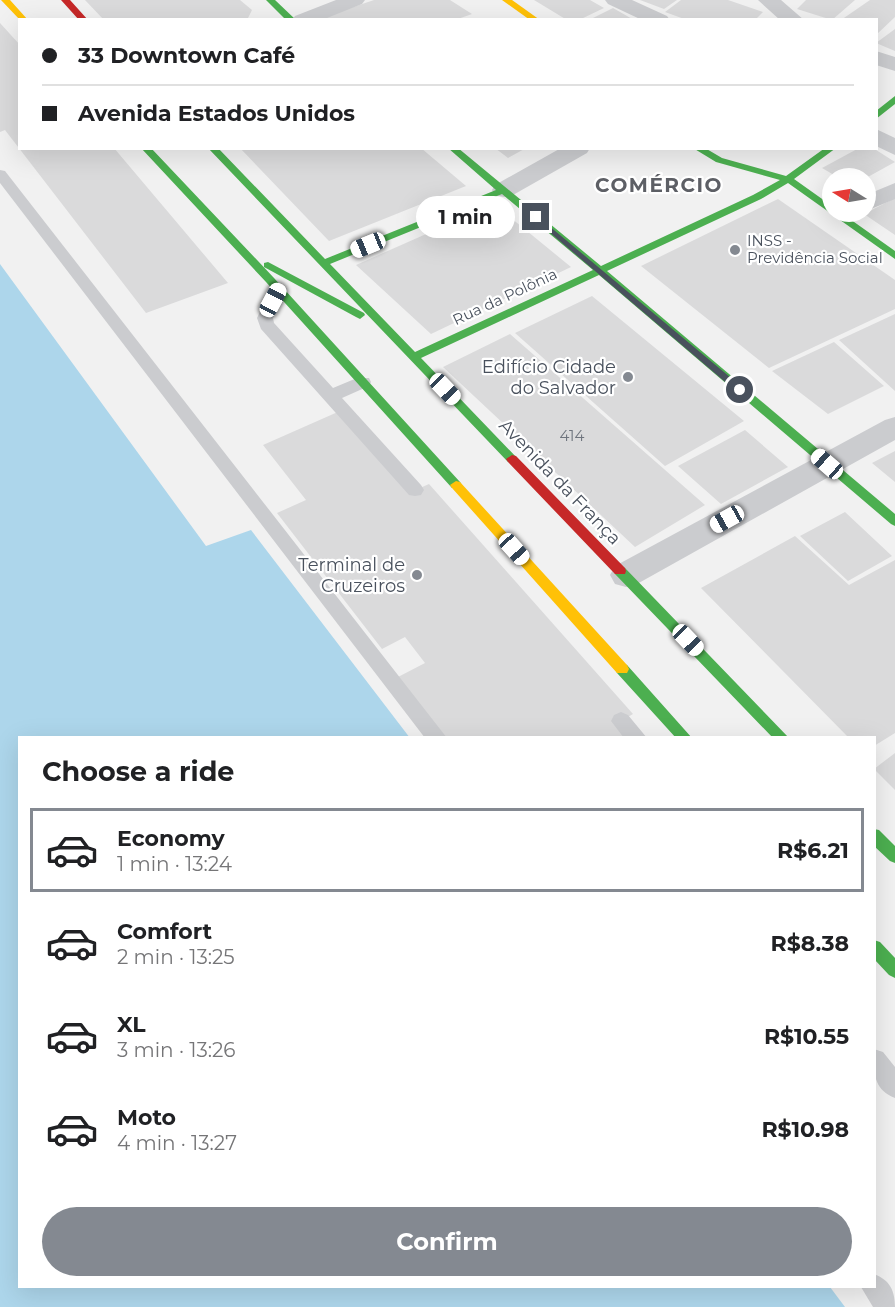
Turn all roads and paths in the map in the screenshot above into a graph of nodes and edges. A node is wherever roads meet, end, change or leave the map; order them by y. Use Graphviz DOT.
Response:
graph roads {
  1 [pos="5,0"];
  2 [pos="65,0"];
  3 [pos="270,0"];
  4 [pos="355,0"];
  5 [pos="615,0"];
  6 [pos="512,1"];
  7 [pos="22,18"];
  8 [pos="82,18"];
  9 [pos="290,18"];
  10 [pos="294,18"];
  11 [pos="533,18"];
  12 [pos="656,18"];
  13 [pos="878,58"];
  14 [pos="895,65"];
  15 [pos="895,99"];
  16 [pos="878,114"];
  17 [pos="878,137"];
  18 [pos="895,148"];
  19 [pos="147,150"];
  20 [pos="214,150"];
  21 [pos="454,150"];
  22 [pos="575,150"];
  23 [pos="700,150"];
  24 [pos="829,150"];
  25 [pos="782,159"];
  26 [pos="0,174"];
  27 [pos="788,179"];
  28 [pos="504,190"];
  29 [pos="895,190"];
  30 [pos="876,199"];
  31 [pos="822,200"];
  32 [pos="855,222"];
  33 [pos="241,250"];
  34 [pos="895,256"];
  35 [pos="324,263"];
  36 [pos="602,271"];
  37 [pos="279,289"];
  38 [pos="387,330"];
  39 [pos="414,357"];
  40 [pos="363,382"];
  41 [pos="330,396"];
  42 [pos="895,427"];
  43 [pos="827,464"];
  44 [pos="415,490"];
  45 [pos="895,521"];
  46 [pos="626,575"];
  47 [pos="621,721"];
  48 [pos="435,736"];
  49 [pos="635,736"];
  50 [pos="683,736"];
  51 [pos="780,736"];
  52 [pos="876,837"];
  53 [pos="895,856"];
  54 [pos="876,949"];
  55 [pos="895,970"];
  56 [pos="876,1063"];
  57 [pos="895,1086"];
  58 [pos="875,1288"];
  59 [pos="890,1307"];
  1 -- 7 [label="main road"];
  2 -- 8 [label="main road"];
  3 -- 9 [label="main road"];
  4 -- 10 [label="street"];
  5 -- 12 [label="street"];
  6 -- 11 [label="main road"];
  13 -- 14 [label="street"];
  15 -- 16 [label="main road"];
  17 -- 18 [label="street"];
  19 -- 33 [label="main road"];
  20 -- 35 [label="main road, Avenida da França"];
  21 -- 28 [label="main road"];
  22 -- 28 [label="street"];
  23 -- 27 [label="main road"];
  24 -- 27 [label="main road, Rua da Polônia"];
  25 -- 27 [label="main road"];
  26 -- 48 [label="lane"];
  27 -- 31 [label="main road"];
  27 -- 36 [label="main road, Rua da Polônia"];
  28 -- 35 [label="main road"];
  28 -- 36 [label="main road"];
  29 -- 30 [label="street"];
  32 -- 34 [label="main road"];
  33 -- 37 [label="main road"];
  33 -- 38 [label="main road"];
  35 -- 38 [label="main road, Avenida da França"];
  36 -- 39 [label="main road, Rua da Polônia"];
  36 -- 43 [label="main road"];
  37 -- 40 [label="main road"];
  37 -- 41 [label="lane"];
  38 -- 39 [label="main road, Avenida da França"];
  39 -- 46 [label="main road, Avenida da França"];
  40 -- 41 [label="lane"];
  40 -- 50 [label="main road"];
  41 -- 44 [label="lane"];
  42 -- 43 [label="street"];
  43 -- 45 [label="main road"];
  43 -- 46 [label="street"];
  46 -- 51 [label="main road, Avenida da França"];
  47 -- 49 [label="lane"];
  52 -- 53 [label="main road"];
  54 -- 55 [label="main road"];
  56 -- 57 [label="lane"];
  58 -- 59 [label="lane"];
}
